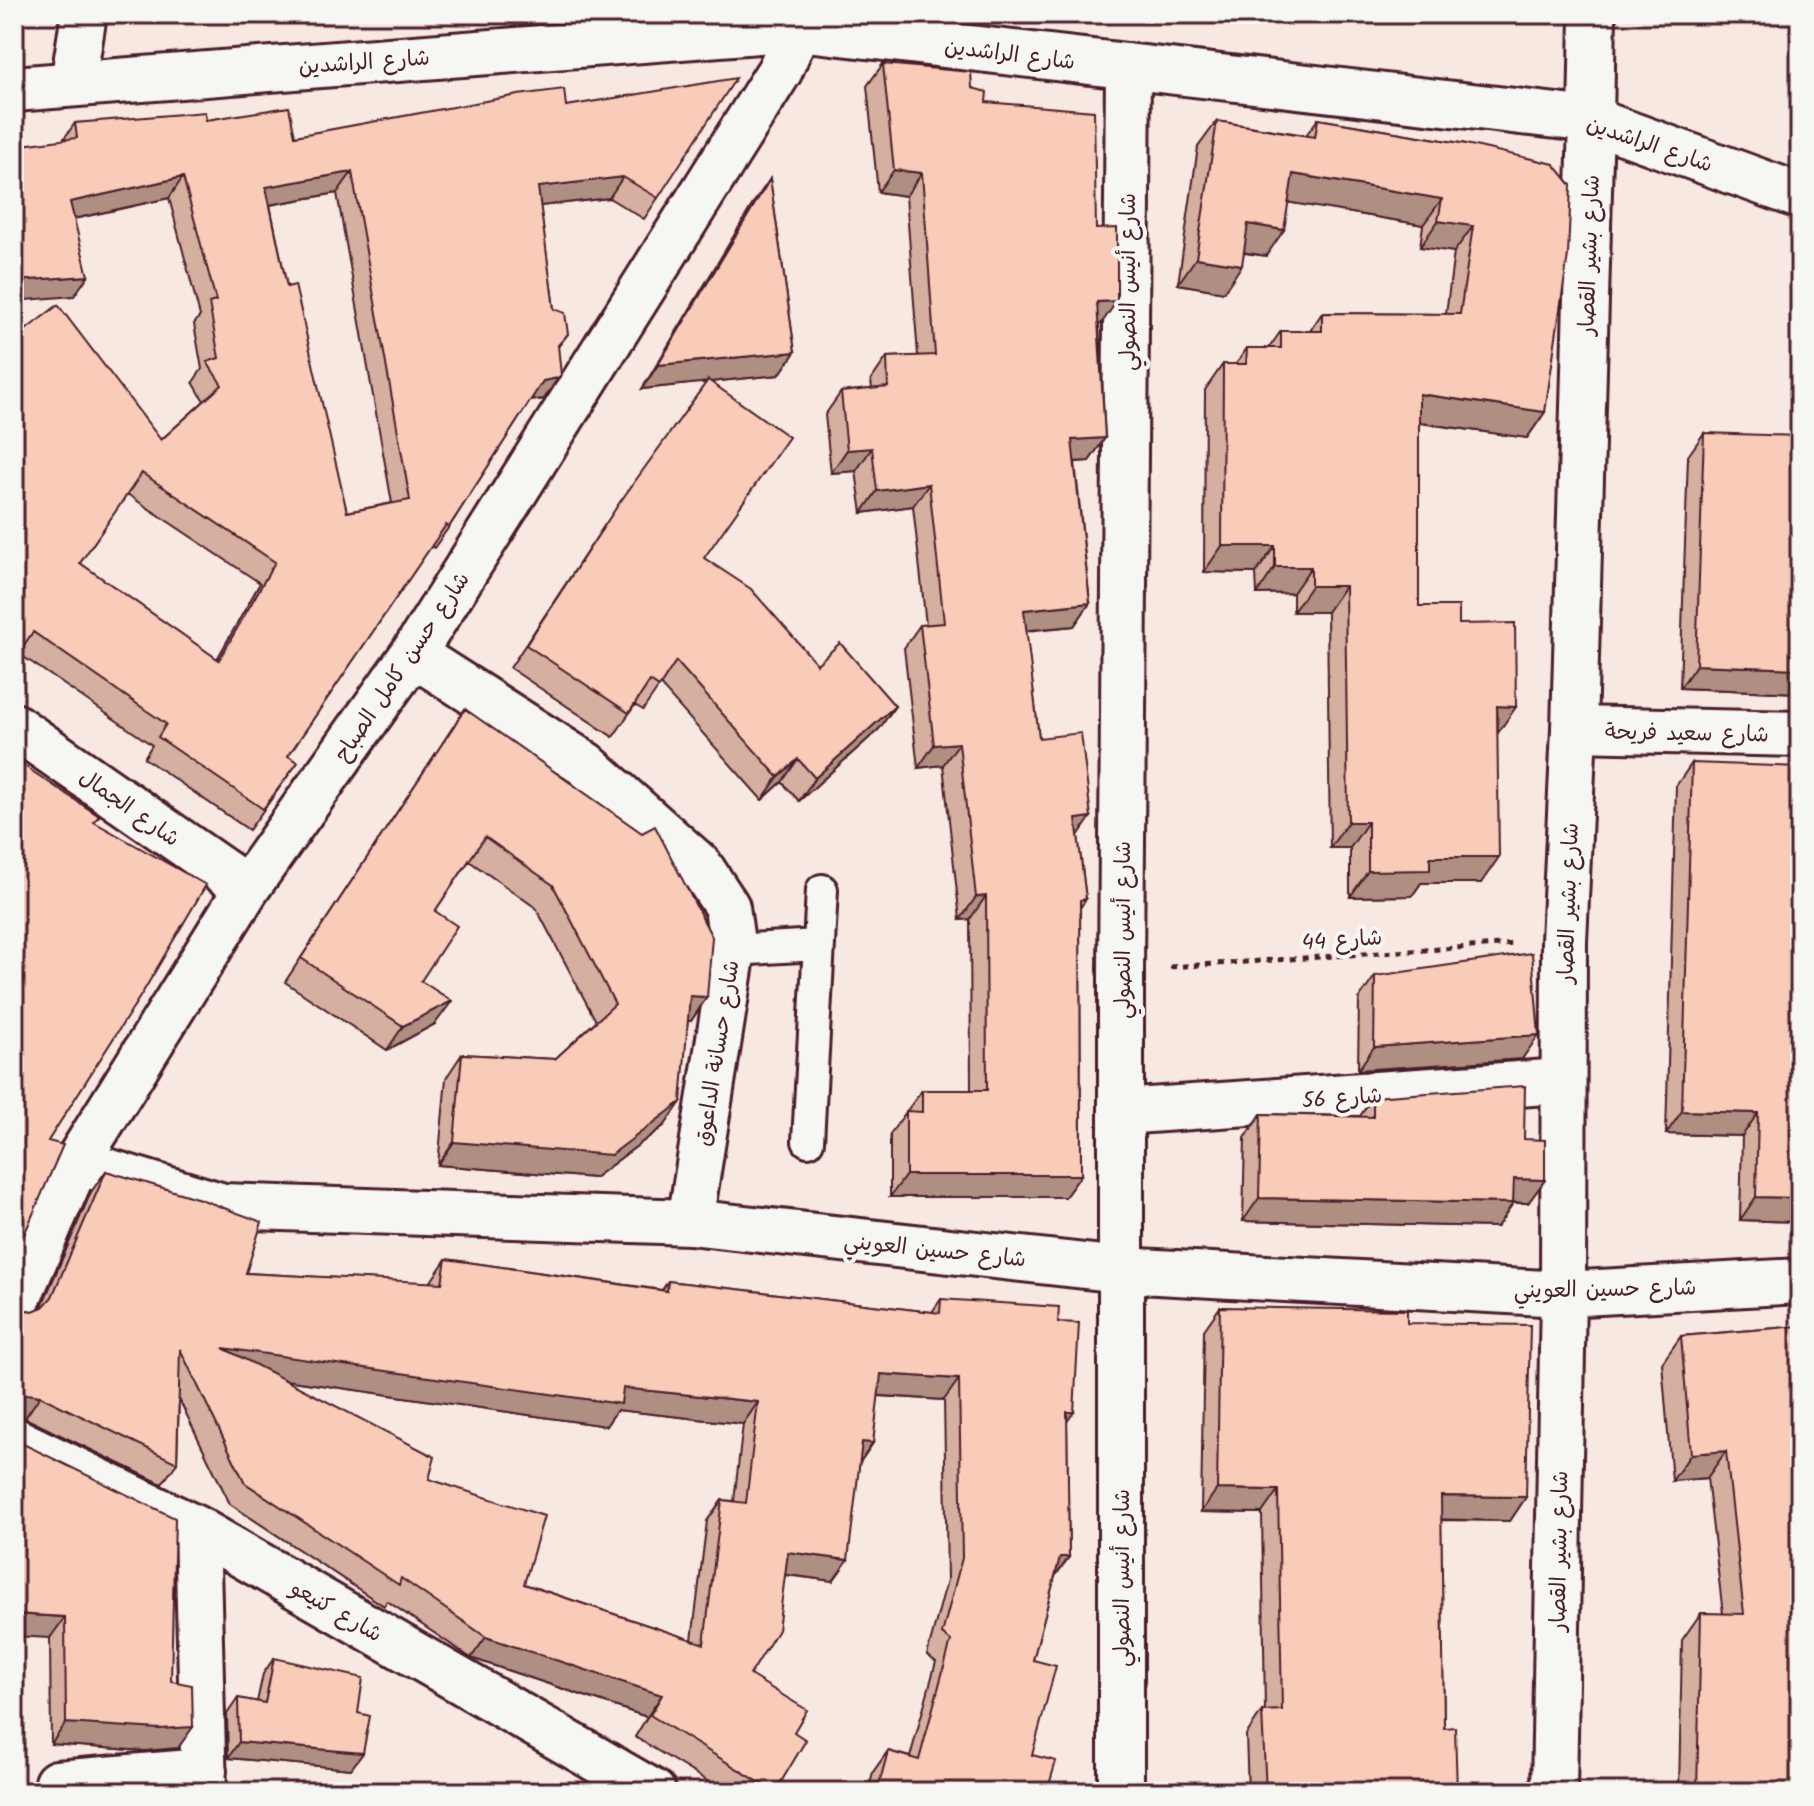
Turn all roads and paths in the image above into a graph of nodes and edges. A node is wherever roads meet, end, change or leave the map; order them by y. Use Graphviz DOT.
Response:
graph roads {
  1 [pos="84,14"];
  2 [pos="1593,14"];
  3 [pos="800,21"];
  4 [pos="1128,68"];
  5 [pos="73,83"];
  6 [pos="14,89"];
  7 [pos="1591,120"];
  8 [pos="1800,196"];
  9 [pos="413,654"];
  10 [pos="14,726"];
  11 [pos="1574,729"];
  12 [pos="1800,734"];
  13 [pos="247,888"];
  14 [pos="822,890"];
  15 [pos="1564,941"];
  16 [pos="818,945"];
  17 [pos="733,950"];
  18 [pos="1121,970"];
  19 [pos="1562,1081"];
  20 [pos="1121,1112"];
  21 [pos="808,1141"];
  22 [pos="77,1162"];
  23 [pos="690,1222"];
  24 [pos="1121,1270"];
  25 [pos="1800,1281"];
  26 [pos="1563,1294"];
  27 [pos="14,1308"];
  28 [pos="14,1440"];
  29 [pos="197,1529"];
  30 [pos="204,1782"];
  31 [pos="57,1783"];
  32 [pos="653,1792"];
  33 [pos="1121,1792"];
  34 [pos="1554,1792"];
  1 -- 5 [label="street"];
  2 -- 7 [label="street, شارع بشير القصار"];
  3 -- 4 [label="street, شارع الراشدين"];
  3 -- 5 [label="street, شارع الراشدين"];
  3 -- 9 [label="street, شارع حسن كامل الصباح"];
  4 -- 7 [label="street, شارع الراشدين"];
  4 -- 18 [label="street, شارع أنيس النصولي"];
  5 -- 6 [label="street, شارع الراشدين"];
  7 -- 8 [label="street, شارع الراشدين"];
  7 -- 11 [label="street, شارع بشير القصار"];
  9 -- 13 [label="street, شارع حسن كامل الصباح"];
  9 -- 17 [label="street, شارع حسانة الداعوق"];
  10 -- 13 [label="street, شارع الجمال"];
  11 -- 12 [label="street, شارع سعيد فريحة"];
  11 -- 15 [label="street, شارع بشير القصار"];
  13 -- 22 [label="street, شارع حسن كامل الصباح"];
  14 -- 16 [label="lane"];
  15 -- 18 [label="path, شارع 44"];
  15 -- 19 [label="street, شارع بشير القصار"];
  16 -- 17 [label="lane"];
  16 -- 21 [label="lane"];
  17 -- 23 [label="street, شارع حسانة الداعوق"];
  18 -- 20 [label="street, شارع أنيس النصولي"];
  19 -- 20 [label="street, شارع 56"];
  19 -- 26 [label="street, شارع بشير القصار"];
  20 -- 24 [label="street, شارع أنيس النصولي"];
  22 -- 23 [label="street, شارع حسين العويني"];
  22 -- 27 [label="street, شارع حسن كامل الصباح"];
  23 -- 24 [label="street, شارع حسين العويني"];
  24 -- 26 [label="street, شارع حسين العويني"];
  24 -- 33 [label="street, شارع أنيس النصولي"];
  25 -- 26 [label="street, شارع حسين العويني"];
  26 -- 34 [label="street, شارع بشير القصار"];
  28 -- 29 [label="street, شارع كنيعو"];
  29 -- 30 [label="street"];
  29 -- 32 [label="street, شارع كنيعو"];
  30 -- 31 [label="street"];
}
